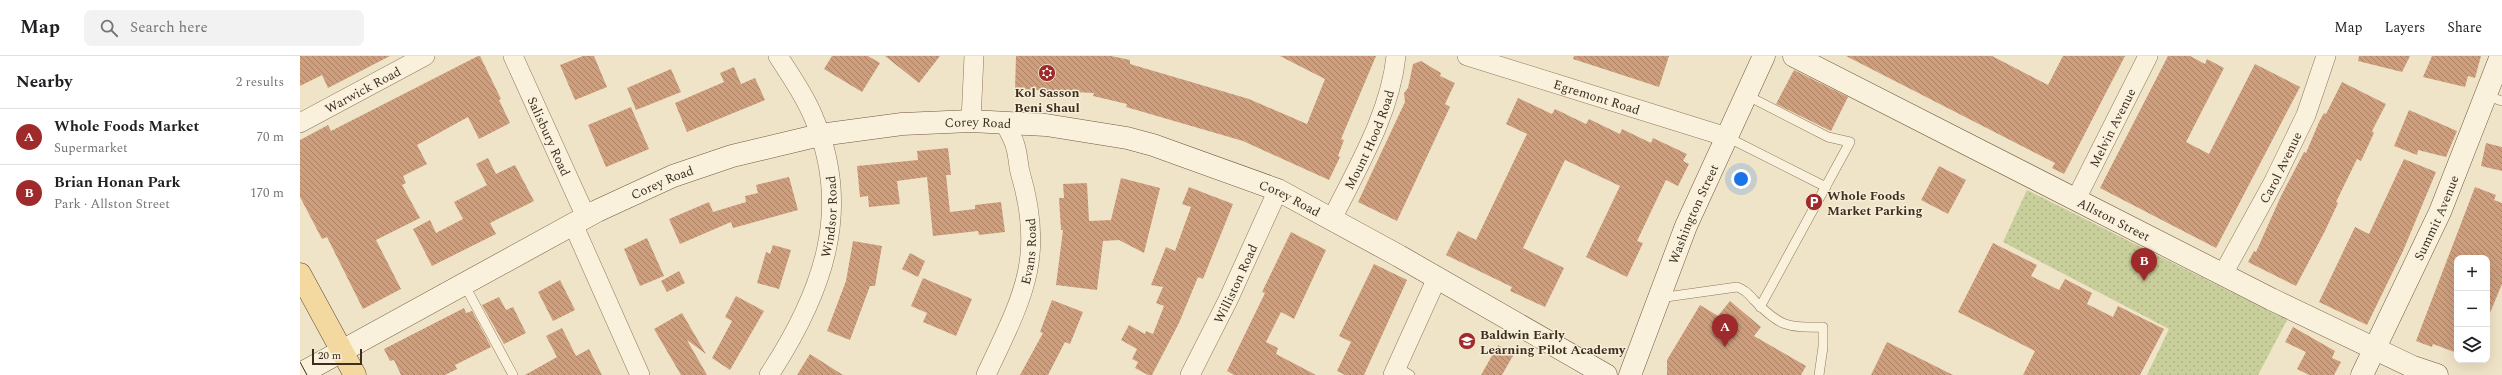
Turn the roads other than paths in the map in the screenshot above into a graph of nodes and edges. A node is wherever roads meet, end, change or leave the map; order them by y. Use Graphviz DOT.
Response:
graph roads {
  1 [pos="425,56"];
  2 [pos="513,56"];
  3 [pos="778,56"];
  4 [pos="974,56"];
  5 [pos="1396,56"];
  6 [pos="1764,56"];
  7 [pos="1794,56"];
  8 [pos="2148,56"];
  9 [pos="2326,56"];
  10 [pos="2501,56"];
  11 [pos="1476,57"];
  12 [pos="1746,96"];
  13 [pos="2494,99"];
  14 [pos="971,121"];
  15 [pos="300,123"];
  16 [pos="1005,123"];
  17 [pos="820,135"];
  18 [pos="1727,137"];
  19 [pos="1826,187"];
  20 [pos="1278,190"];
  21 [pos="2076,199"];
  22 [pos="1332,219"];
  23 [pos="579,220"];
  24 [pos="300,274"];
  25 [pos="2223,274"];
  26 [pos="1437,278"];
  27 [pos="464,284"];
  28 [pos="1658,298"];
  29 [pos="1760,307"];
  30 [pos="2376,348"];
  31 [pos="342,351"];
  32 [pos="1400,372"];
  33 [pos="300,374"];
  34 [pos="355,375"];
  35 [pos="513,375"];
  36 [pos="640,375"];
  37 [pos="769,375"];
  38 [pos="986,375"];
  39 [pos="1190,375"];
  40 [pos="1606,375"];
  41 [pos="1630,375"];
  42 [pos="1819,375"];
  43 [pos="2362,375"];
  44 [pos="2436,375"];
  1 -- 15 [label="street, Warwick Road"];
  2 -- 23 [label="street, Salisbury Road"];
  3 -- 17 [label="street, Windsor Road"];
  4 -- 14 [label="street"];
  5 -- 22 [label="street, Mount Hood Road"];
  6 -- 12 [label="street, Washington Street"];
  7 -- 21 [label="street, Allston Street"];
  8 -- 21 [label="street, Melvin Avenue"];
  9 -- 25 [label="street, Carol Avenue"];
  10 -- 13 [label="street, Summit Avenue"];
  11 -- 18 [label="street, Egremont Road"];
  12 -- 18 [label="street, Washington Street"];
  12 -- 19 [label="lane"];
  13 -- 30 [label="street, Summit Avenue"];
  14 -- 16 [label="street, Corey Road"];
  14 -- 17 [label="street, Corey Road"];
  16 -- 20 [label="street, Corey Road"];
  16 -- 38 [label="street, Evans Road"];
  17 -- 23 [label="street, Corey Road"];
  17 -- 37 [label="street, Windsor Road"];
  18 -- 19 [label="lane"];
  18 -- 28 [label="street, Washington Street"];
  19 -- 29 [label="lane"];
  20 -- 22 [label="street, Corey Road"];
  20 -- 39 [label="street, Williston Road"];
  21 -- 25 [label="street, Allston Street"];
  22 -- 26 [label="street, Corey Road"];
  23 -- 27 [label="street, Corey Road"];
  23 -- 36 [label="street, Salisbury Road"];
  24 -- 31 [label="main road"];
  25 -- 30 [label="street, Allston Street"];
  26 -- 32 [label="street"];
  26 -- 40 [label="street, Corey Road"];
  27 -- 31 [label="street, Corey Road"];
  27 -- 35 [label="lane"];
  28 -- 29 [label="lane"];
  28 -- 41 [label="street, Washington Street"];
  29 -- 42 [label="lane"];
  30 -- 43 [label="street, Summit Avenue"];
  30 -- 44 [label="street, Allston Street"];
  31 -- 33 [label="street, Corey Road"];
  31 -- 34 [label="main road"];
}
